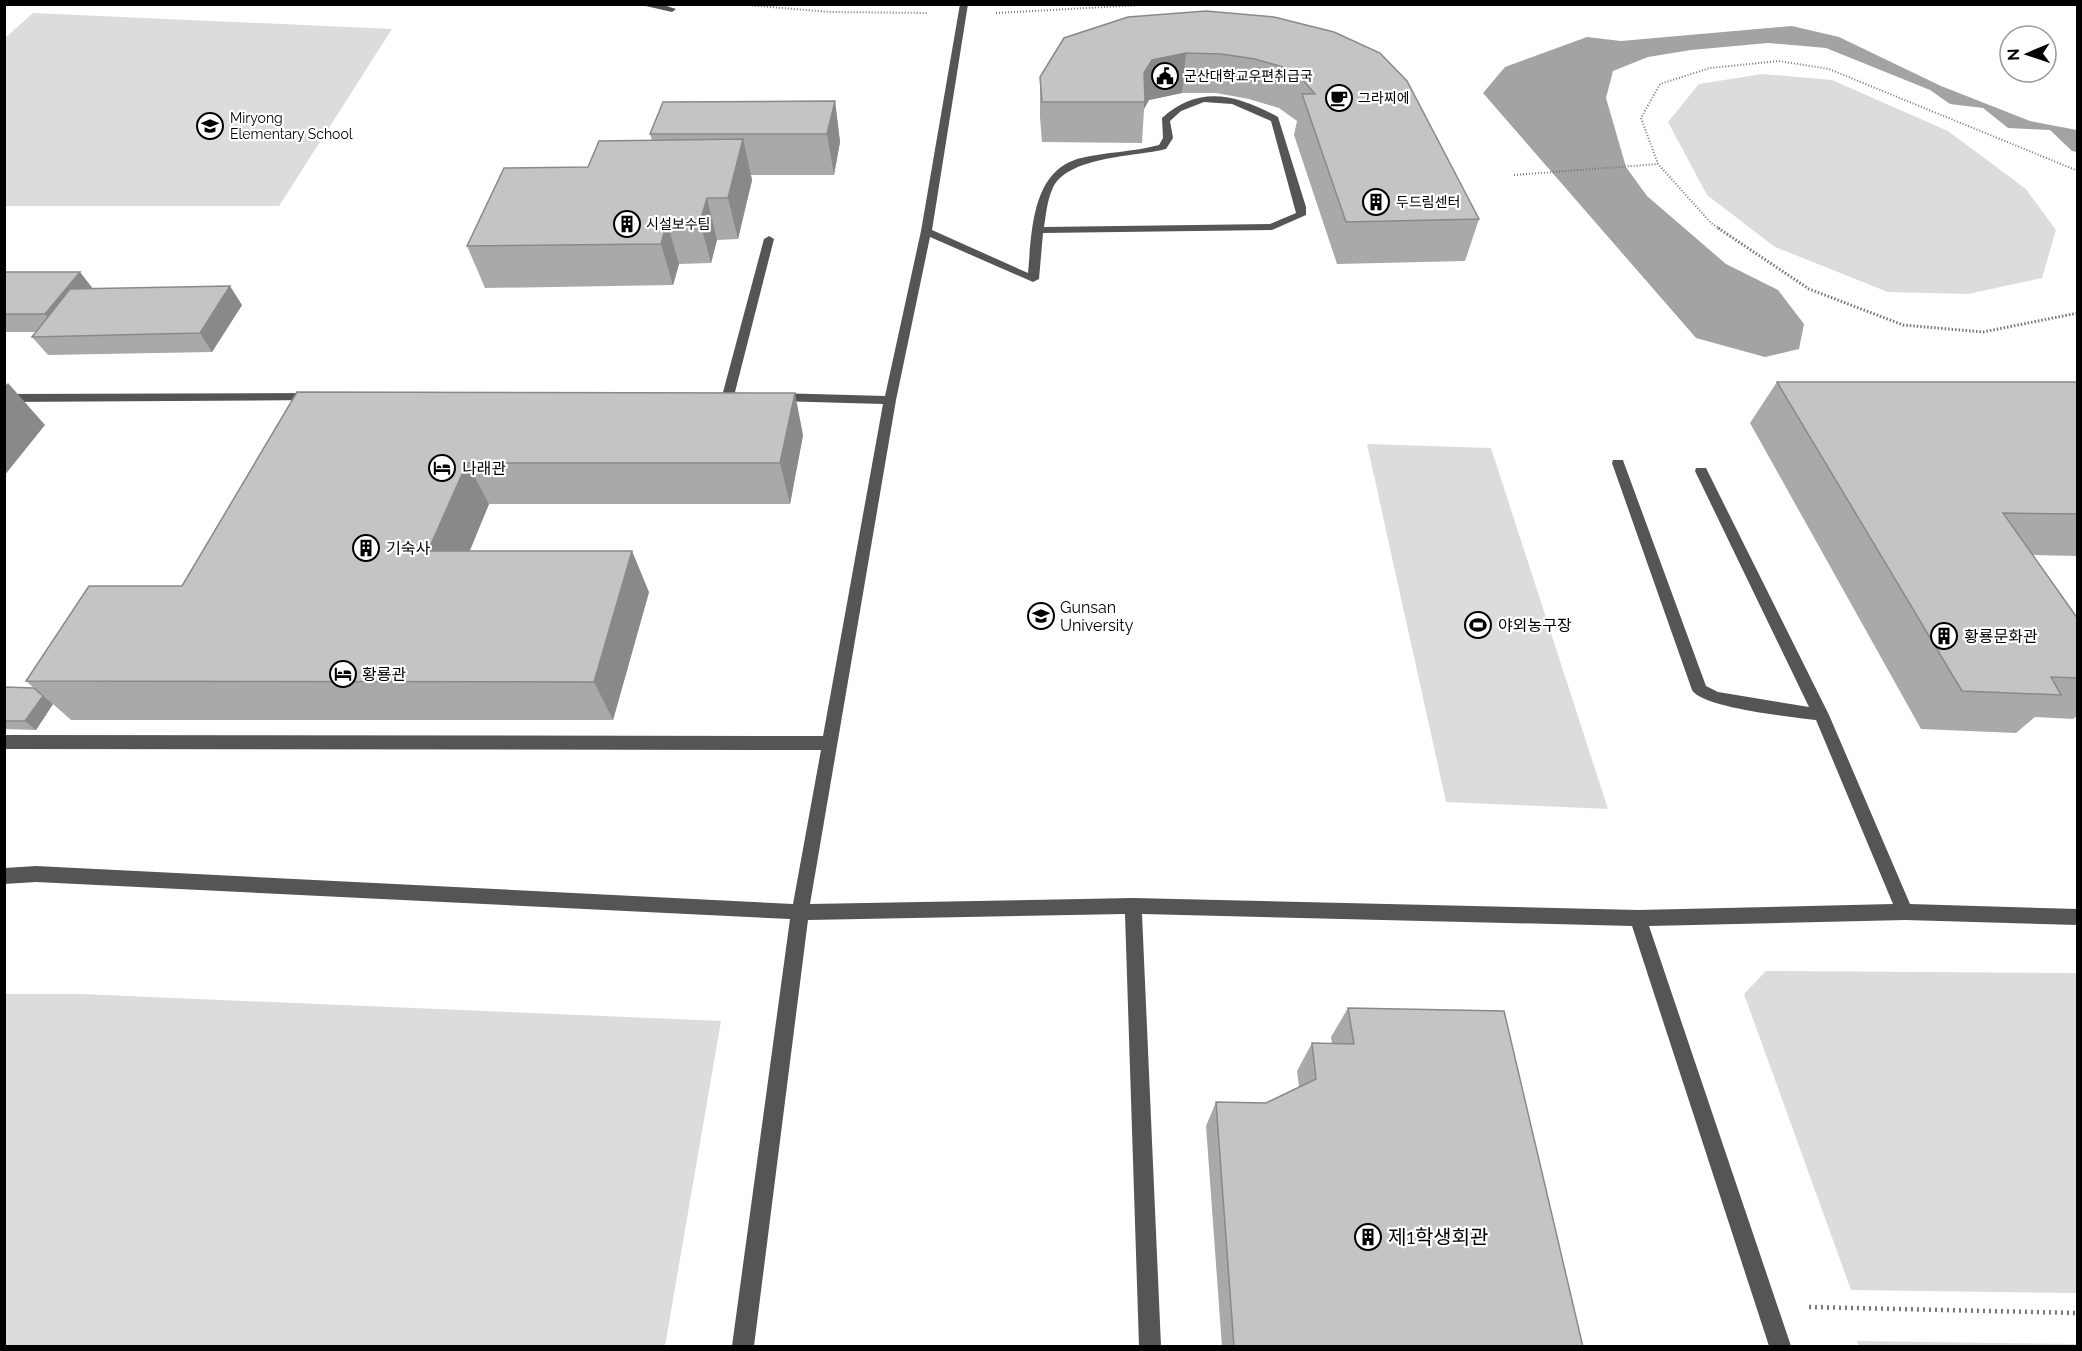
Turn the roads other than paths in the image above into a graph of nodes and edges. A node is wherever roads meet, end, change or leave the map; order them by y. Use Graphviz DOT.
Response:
graph roads {
  1 [pos="641,4"];
  2 [pos="963,4"];
  3 [pos="672,9"];
  4 [pos="1038,230"];
  5 [pos="926,231"];
  6 [pos="769,239"];
  7 [pos="728,396"];
  8 [pos="325,397"];
  9 [pos="763,397"];
  10 [pos="4,398"];
  11 [pos="890,400"];
  12 [pos="1618,463"];
  13 [pos="1701,471"];
  14 [pos="1821,715"];
  15 [pos="4,742"];
  16 [pos="830,743"];
  17 [pos="4,876"];
  18 [pos="1133,906"];
  19 [pos="801,912"];
  20 [pos="1905,912"];
  21 [pos="2078,917"];
  22 [pos="1638,918"];
  23 [pos="743,1347"];
  24 [pos="1150,1347"];
  25 [pos="1780,1347"];
  1 -- 3 [label="lane"];
  2 -- 5 [label="lane"];
  4 -- 4 [label="lane"];
  4 -- 5 [label="lane"];
  5 -- 11 [label="lane"];
  6 -- 7 [label="lane"];
  8 -- 10 [label="lane"];
  9 -- 11 [label="lane"];
  11 -- 16 [label="lane"];
  12 -- 14 [label="lane"];
  13 -- 14 [label="lane"];
  14 -- 20 [label="lane"];
  15 -- 16 [label="lane"];
  16 -- 19 [label="lane"];
  17 -- 19 [label="lane"];
  18 -- 19 [label="lane"];
  18 -- 22 [label="lane"];
  18 -- 24 [label="lane"];
  19 -- 23 [label="lane"];
  20 -- 21 [label="lane"];
  20 -- 22 [label="lane"];
  22 -- 25 [label="lane"];
}
